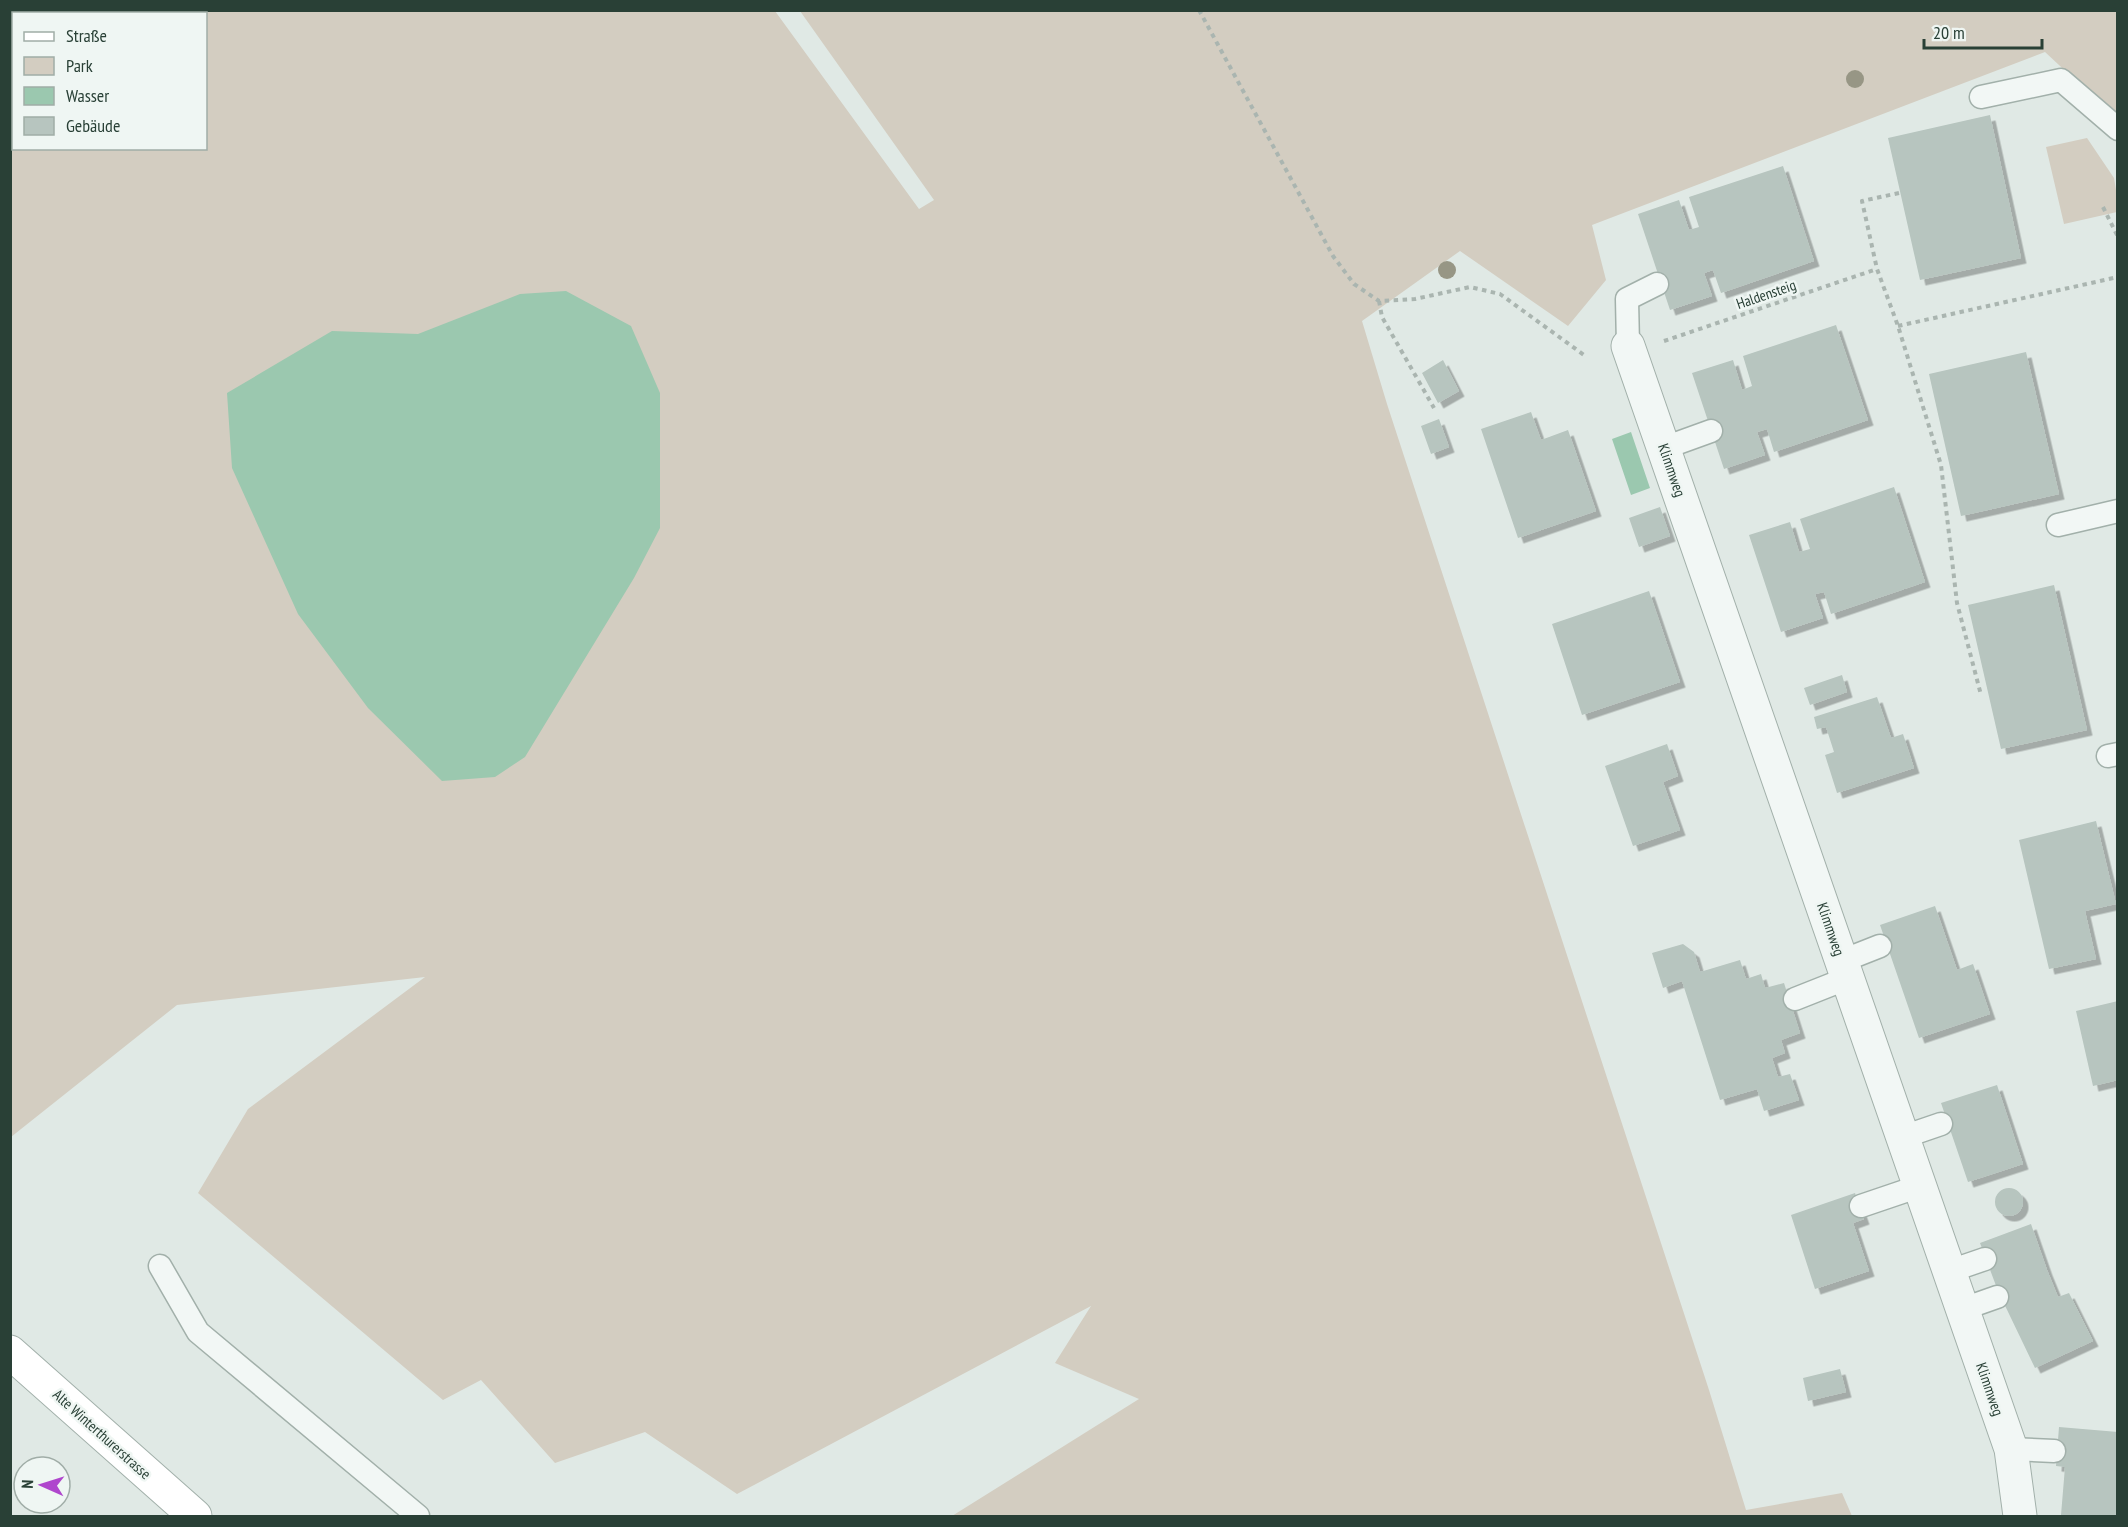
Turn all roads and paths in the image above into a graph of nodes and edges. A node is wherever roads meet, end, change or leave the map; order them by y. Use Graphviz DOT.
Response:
graph roads {
  1 [pos="1199,10"];
  2 [pos="1981,97"];
  3 [pos="2118,129"];
  4 [pos="1899,193"];
  5 [pos="2103,207"];
  6 [pos="2118,237"];
  7 [pos="1877,269"];
  8 [pos="2118,277"];
  9 [pos="1657,284"];
  10 [pos="1379,301"];
  11 [pos="1898,326"];
  12 [pos="1663,341"];
  13 [pos="1628,346"];
  14 [pos="1584,355"];
  15 [pos="1434,408"];
  16 [pos="1711,431"];
  17 [pos="1664,448"];
  18 [pos="2118,512"];
  19 [pos="2058,525"];
  20 [pos="1981,695"];
  21 [pos="1880,946"];
  22 [pos="1845,970"];
  23 [pos="1795,999"];
  24 [pos="1941,1124"];
  25 [pos="1903,1137"];
  26 [pos="1920,1186"];
  27 [pos="1862,1206"];
  28 [pos="1985,1259"];
  29 [pos="160,1266"];
  30 [pos="1950,1271"];
  31 [pos="1997,1297"];
  32 [pos="1963,1309"];
  33 [pos="10,1352"];
  34 [pos="2011,1449"];
  35 [pos="2054,1451"];
  36 [pos="195,1516"];
  37 [pos="418,1516"];
  38 [pos="2020,1516"];
  1 -- 10 [label="path"];
  2 -- 3 [label="lane"];
  4 -- 7 [label="path"];
  5 -- 6 [label="path"];
  7 -- 11 [label="path"];
  7 -- 12 [label="path, Haldensteig"];
  8 -- 11 [label="path"];
  9 -- 13 [label="lane"];
  10 -- 14 [label="path"];
  10 -- 15 [label="path"];
  11 -- 20 [label="path"];
  13 -- 17 [label="street, Klimmweg"];
  16 -- 17 [label="lane"];
  17 -- 22 [label="street, Klimmweg"];
  18 -- 19 [label="lane"];
  21 -- 22 [label="lane"];
  22 -- 23 [label="lane"];
  22 -- 25 [label="street, Klimmweg"];
  24 -- 25 [label="lane"];
  25 -- 26 [label="street, Klimmweg"];
  26 -- 27 [label="lane"];
  26 -- 30 [label="street, Klimmweg"];
  28 -- 30 [label="lane"];
  29 -- 37 [label="lane"];
  30 -- 32 [label="street, Klimmweg"];
  31 -- 32 [label="lane"];
  32 -- 34 [label="street, Klimmweg"];
  33 -- 36 [label="main road, Alte Winterthurerstrasse"];
  34 -- 35 [label="lane"];
  34 -- 38 [label="street, Klimmweg"];
}
